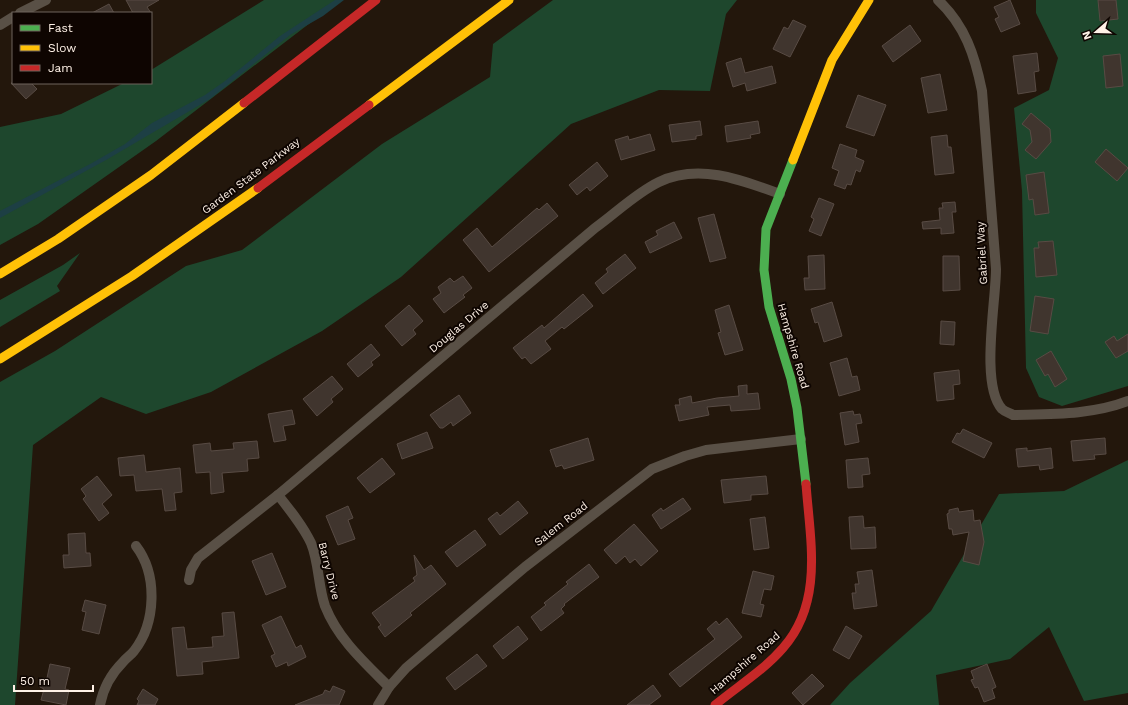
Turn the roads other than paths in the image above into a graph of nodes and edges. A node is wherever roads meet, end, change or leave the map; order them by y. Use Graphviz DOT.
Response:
graph roads {
  1 [pos="46,0"];
  2 [pos="376,0"];
  3 [pos="509,0"];
  4 [pos="869,0"];
  5 [pos="938,0"];
  6 [pos="22,12"];
  7 [pos="12,18"];
  8 [pos="0,24"];
  9 [pos="780,194"];
  10 [pos="0,274"];
  11 [pos="0,359"];
  12 [pos="1128,401"];
  13 [pos="801,439"];
  14 [pos="278,495"];
  15 [pos="136,546"];
  16 [pos="189,580"];
  17 [pos="389,687"];
  18 [pos="100,705"];
  19 [pos="378,705"];
  20 [pos="715,705"];
  1 -- 6 [label="street"];
  2 -- 10 [label="main road"];
  3 -- 11 [label="main road, Garden State Parkway"];
  4 -- 9 [label="main road, Hampshire Road"];
  5 -- 12 [label="street, Gabriel Way"];
  7 -- 8 [label="street"];
  9 -- 13 [label="main road, Hampshire Road"];
  9 -- 14 [label="street, Douglas Drive"];
  13 -- 17 [label="street, Salem Road"];
  13 -- 20 [label="main road, Hampshire Road"];
  14 -- 16 [label="street, Douglas Drive"];
  14 -- 17 [label="street, Barry Drive"];
  15 -- 18 [label="street"];
  17 -- 19 [label="street, Salem Road"];
}
